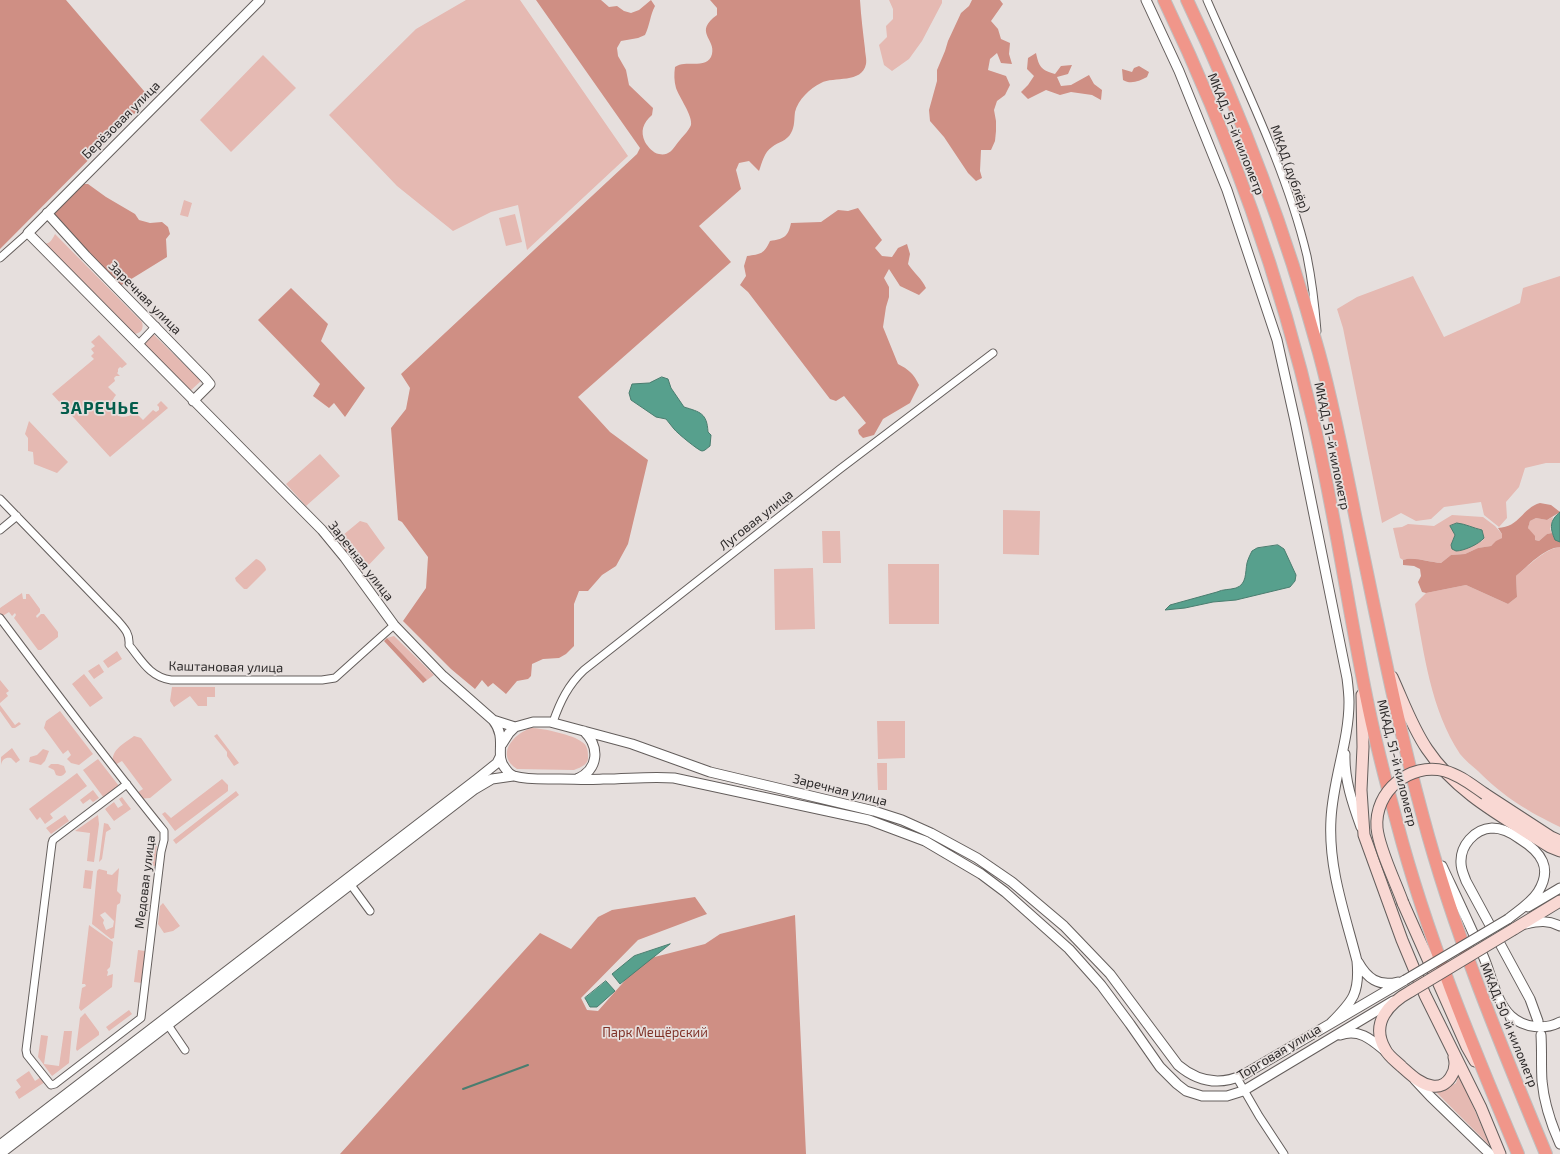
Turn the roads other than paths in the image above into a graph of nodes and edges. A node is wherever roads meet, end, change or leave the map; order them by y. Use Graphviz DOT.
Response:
graph roads {
  1 [pos="260,0"];
  2 [pos="1146,0"];
  3 [pos="1164,0"];
  4 [pos="1187,0"];
  5 [pos="1207,0"];
  6 [pos="47,214"];
  7 [pos="28,232"];
  8 [pos="0,258"];
  9 [pos="156,326"];
  10 [pos="138,344"];
  11 [pos="993,353"];
  12 [pos="1320,355"];
  13 [pos="193,401"];
  14 [pos="0,499"];
  15 [pos="17,516"];
  16 [pos="0,530"];
  17 [pos="0,618"];
  18 [pos="394,625"];
  19 [pos="1386,663"];
  20 [pos="1361,667"];
  21 [pos="493,720"];
  22 [pos="553,722"];
  23 [pos="515,727"];
  24 [pos="584,731"];
  25 [pos="1346,733"];
  26 [pos="502,744"];
  27 [pos="500,757"];
  28 [pos="513,776"];
  29 [pos="576,779"];
  30 [pos="127,784"];
  31 [pos="1364,835"];
  32 [pos="1428,836"];
  33 [pos="1560,841"];
  34 [pos="1560,851"];
  35 [pos="351,885"];
  36 [pos="1560,888"];
  37 [pos="1560,901"];
  38 [pos="1449,904"];
  39 [pos="370,911"];
  40 [pos="1508,918"];
  41 [pos="1064,926"];
  42 [pos="1560,926"];
  43 [pos="1514,929"];
  44 [pos="1055,936"];
  45 [pos="1357,961"];
  46 [pos="1405,980"];
  47 [pos="1399,998"];
  48 [pos="1538,1021"];
  49 [pos="1560,1022"];
  50 [pos="1331,1023"];
  51 [pos="168,1025"];
  52 [pos="1541,1035"];
  53 [pos="1327,1040"];
  54 [pos="1452,1049"];
  55 [pos="185,1050"];
  56 [pos="1386,1051"];
  57 [pos="1411,1076"];
  58 [pos="1237,1078"];
  59 [pos="1486,1078"];
  60 [pos="1243,1091"];
  61 [pos="1560,1144"];
  62 [pos="7,1149"];
  63 [pos="0,1154"];
  64 [pos="1284,1154"];
  65 [pos="1490,1154"];
  66 [pos="1500,1154"];
  67 [pos="1518,1154"];
  68 [pos="1546,1154"];
  1 -- 6 [label="street, Берёзовая улица"];
  2 -- 25 [label="street"];
  3 -- 20 [label="highway, МКАД, 51-й километр"];
  4 -- 12 [label="highway, МКАД, 51-й километр"];
  5 -- 12 [label="street, МКАД (дублёр)"];
  6 -- 7 [label="street, Берёзовая улица"];
  6 -- 9 [label="street, Заречная улица"];
  7 -- 8 [label="street, Берёзовая улица"];
  7 -- 10 [label="street, Заречная улица"];
  9 -- 10 [label="street"];
  9 -- 13 [label="street, Заречная улица"];
  10 -- 13 [label="street, Заречная улица"];
  11 -- 22 [label="street, Луговая улица"];
  12 -- 19 [label="highway, МКАД, 51-й километр"];
  13 -- 18 [label="street, Заречная улица"];
  14 -- 15 [label="street, Каштановая улица"];
  15 -- 16 [label="street"];
  15 -- 18 [label="street, Каштановая улица"];
  17 -- 30 [label="street, Медовая улица"];
  18 -- 21 [label="street, Заречная улица"];
  19 -- 32 [label="highway, МКАД, 51-й километр"];
  19 -- 34 [label="main road"];
  20 -- 31 [label="main road"];
  20 -- 59 [label="highway, МКАД, 51-й километр"];
  21 -- 23 [label="street, Заречная улица"];
  21 -- 26 [label="street, Заречная улица"];
  22 -- 23 [label="street, Заречная улица"];
  22 -- 24 [label="street, Заречная улица"];
  23 -- 26 [label="street, Заречная улица"];
  24 -- 29 [label="street"];
  24 -- 41 [label="street, Заречная улица"];
  25 -- 31 [label="street"];
  25 -- 45 [label="street"];
  26 -- 27 [label="street, Заречная улица"];
  27 -- 28 [label="street"];
  27 -- 62 [label="street"];
  28 -- 29 [label="street, Заречная улица"];
  28 -- 35 [label="street, Заречная улица"];
  29 -- 44 [label="street, Заречная улица"];
  30 -- 30 [label="street, Медовая улица"];
  31 -- 54 [label="main road"];
  32 -- 38 [label="highway, МКАД, 51-й километр"];
  32 -- 49 [label="street"];
  33 -- 59 [label="main road, bridge"];
  35 -- 39 [label="street"];
  35 -- 51 [label="street, Заречная улица"];
  36 -- 40 [label="street"];
  37 -- 43 [label="main road, Торговая улица"];
  38 -- 68 [label="highway, МКАД, 50-й километр"];
  40 -- 46 [label="street, Торговая улица, bridge"];
  40 -- 48 [label="street"];
  41 -- 58 [label="street, Торговая улица"];
  42 -- 43 [label="street"];
  43 -- 47 [label="main road, Торговая улица, bridge"];
  44 -- 60 [label="street, Торговая улица"];
  45 -- 46 [label="street"];
  45 -- 50 [label="street"];
  46 -- 50 [label="street, Торговая улица"];
  47 -- 53 [label="street, Торговая улица"];
  47 -- 56 [label="main road"];
  50 -- 58 [label="street, Торговая улица"];
  51 -- 55 [label="street"];
  51 -- 62 [label="street, Заречная улица"];
  52 -- 61 [label="street"];
  53 -- 56 [label="street"];
  53 -- 60 [label="street, Торговая улица"];
  54 -- 57 [label="main road"];
  54 -- 66 [label="main road"];
  56 -- 57 [label="main road"];
  57 -- 65 [label="street"];
  58 -- 60 [label="street"];
  59 -- 67 [label="highway"];
  60 -- 64 [label="street"];
  62 -- 63 [label="street"];
}
